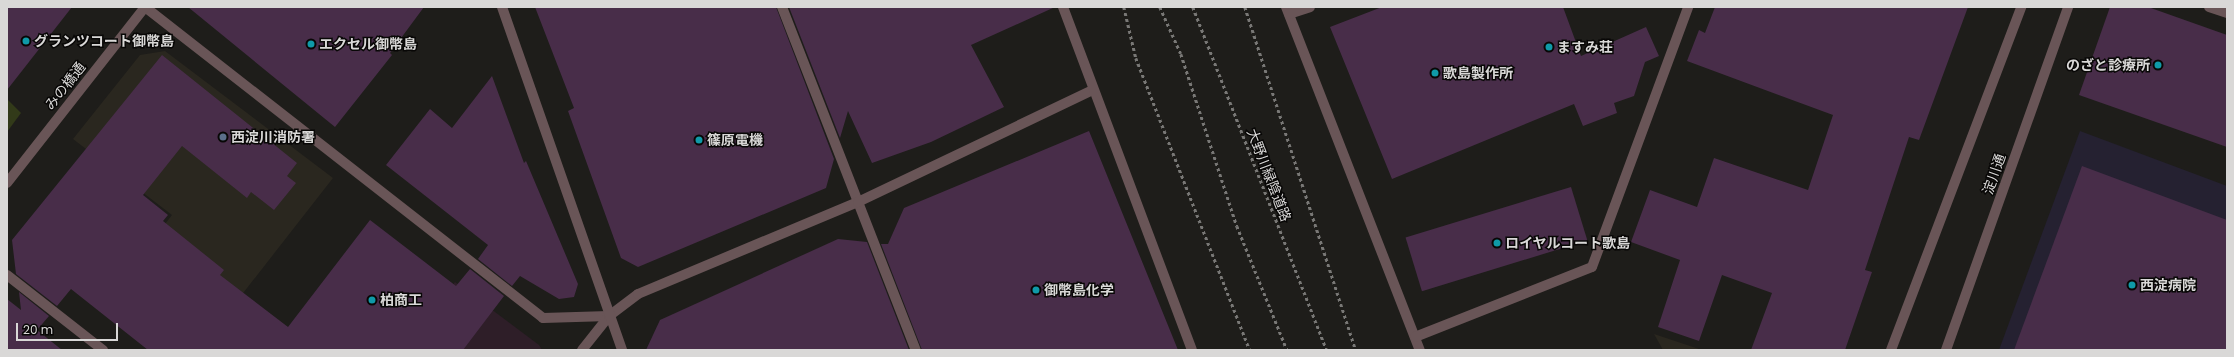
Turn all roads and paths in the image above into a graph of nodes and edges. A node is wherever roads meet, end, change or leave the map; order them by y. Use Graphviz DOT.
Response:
graph roads {
  1 [pos="145,7"];
  2 [pos="502,7"];
  3 [pos="782,7"];
  4 [pos="1063,7"];
  5 [pos="1124,7"];
  6 [pos="1160,7"];
  7 [pos="1193,7"];
  8 [pos="1245,7"];
  9 [pos="1310,7"];
  10 [pos="1688,7"];
  11 [pos="2021,7"];
  12 [pos="2068,7"];
  13 [pos="2209,7"];
  14 [pos="1288,11"];
  15 [pos="2227,13"];
  16 [pos="1093,90"];
  17 [pos="7,183"];
  18 [pos="858,202"];
  19 [pos="7,275"];
  20 [pos="609,316"];
  21 [pos="1415,337"];
  22 [pos="104,350"];
  23 [pos="582,350"];
  24 [pos="622,350"];
  25 [pos="916,350"];
  26 [pos="1192,350"];
  27 [pos="1250,350"];
  28 [pos="1287,350"];
  29 [pos="1327,350"];
  30 [pos="1356,350"];
  31 [pos="1420,350"];
  32 [pos="1891,350"];
  33 [pos="1946,350"];
  1 -- 17 [label="street, みの橋通"];
  1 -- 20 [label="street"];
  2 -- 20 [label="street"];
  3 -- 18 [label="street"];
  4 -- 16 [label="street"];
  5 -- 27 [label="path"];
  6 -- 28 [label="path"];
  7 -- 29 [label="path, 大野川緑陰道路"];
  8 -- 30 [label="path"];
  9 -- 14 [label="street"];
  10 -- 21 [label="street"];
  11 -- 32 [label="street"];
  12 -- 33 [label="street, 淀川通"];
  13 -- 15 [label="street"];
  14 -- 21 [label="street"];
  16 -- 18 [label="street"];
  16 -- 26 [label="street"];
  18 -- 20 [label="street"];
  18 -- 25 [label="street"];
  19 -- 22 [label="street"];
  20 -- 23 [label="street"];
  20 -- 24 [label="street"];
  21 -- 31 [label="street"];
}
